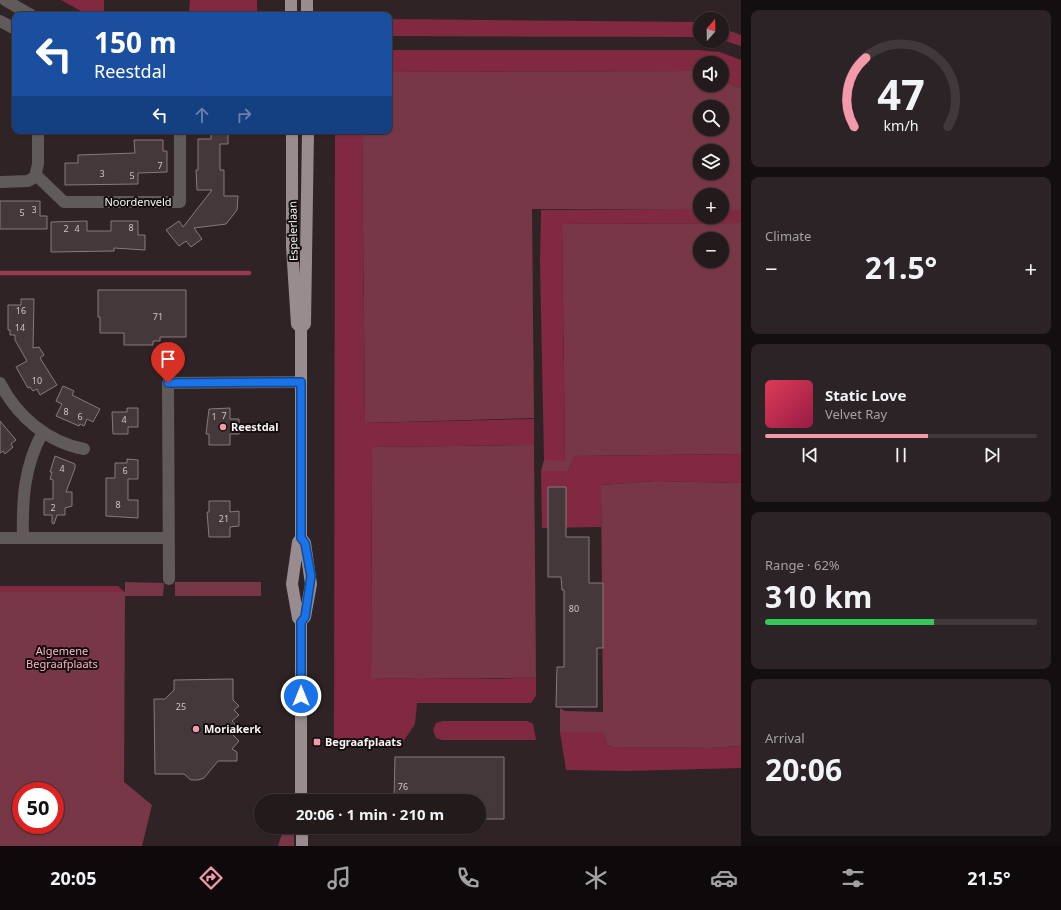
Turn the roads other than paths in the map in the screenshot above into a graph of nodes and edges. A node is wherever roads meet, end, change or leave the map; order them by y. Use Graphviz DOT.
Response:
graph roads {
  1 [pos="5,0"];
  2 [pos="291,0"];
  3 [pos="307,0"];
  4 [pos="26,12"];
  5 [pos="291,12"];
  6 [pos="307,12"];
  7 [pos="0,21"];
  8 [pos="12,27"];
  9 [pos="38,134"];
  10 [pos="180,134"];
  11 [pos="292,134"];
  12 [pos="308,134"];
  13 [pos="36,175"];
  14 [pos="0,182"];
  15 [pos="301,328"];
  16 [pos="301,382"];
  17 [pos="0,383"];
  18 [pos="43,432"];
  19 [pos="84,449"];
  20 [pos="0,538"];
  21 [pos="23,538"];
  22 [pos="168,538"];
  23 [pos="301,538"];
  24 [pos="169,579"];
  25 [pos="301,622"];
  26 [pos="302,794"];
  27 [pos="302,834"];
  28 [pos="302,846"];
  1 -- 4 [label="street"];
  2 -- 5 [label="main road"];
  3 -- 6 [label="main road"];
  7 -- 8 [label="street"];
  9 -- 13 [label="street"];
  10 -- 13 [label="street, Noordenveld"];
  11 -- 15 [label="main road, Espelerlaan"];
  12 -- 15 [label="main road, Espelerlaan"];
  13 -- 14 [label="street"];
  15 -- 16 [label="main road, Espelerlaan"];
  16 -- 22 [label="street"];
  16 -- 23 [label="main road, Espelerlaan"];
  17 -- 18 [label="street"];
  18 -- 19 [label="street"];
  18 -- 21 [label="street"];
  20 -- 21 [label="street"];
  21 -- 22 [label="street"];
  22 -- 24 [label="street"];
  23 -- 25 [label="main road, Espelerlaan"];
  23 -- 25 [label="main road, Espelerlaan"];
  25 -- 26 [label="main road, Espelerlaan"];
  27 -- 28 [label="main road"];
}
